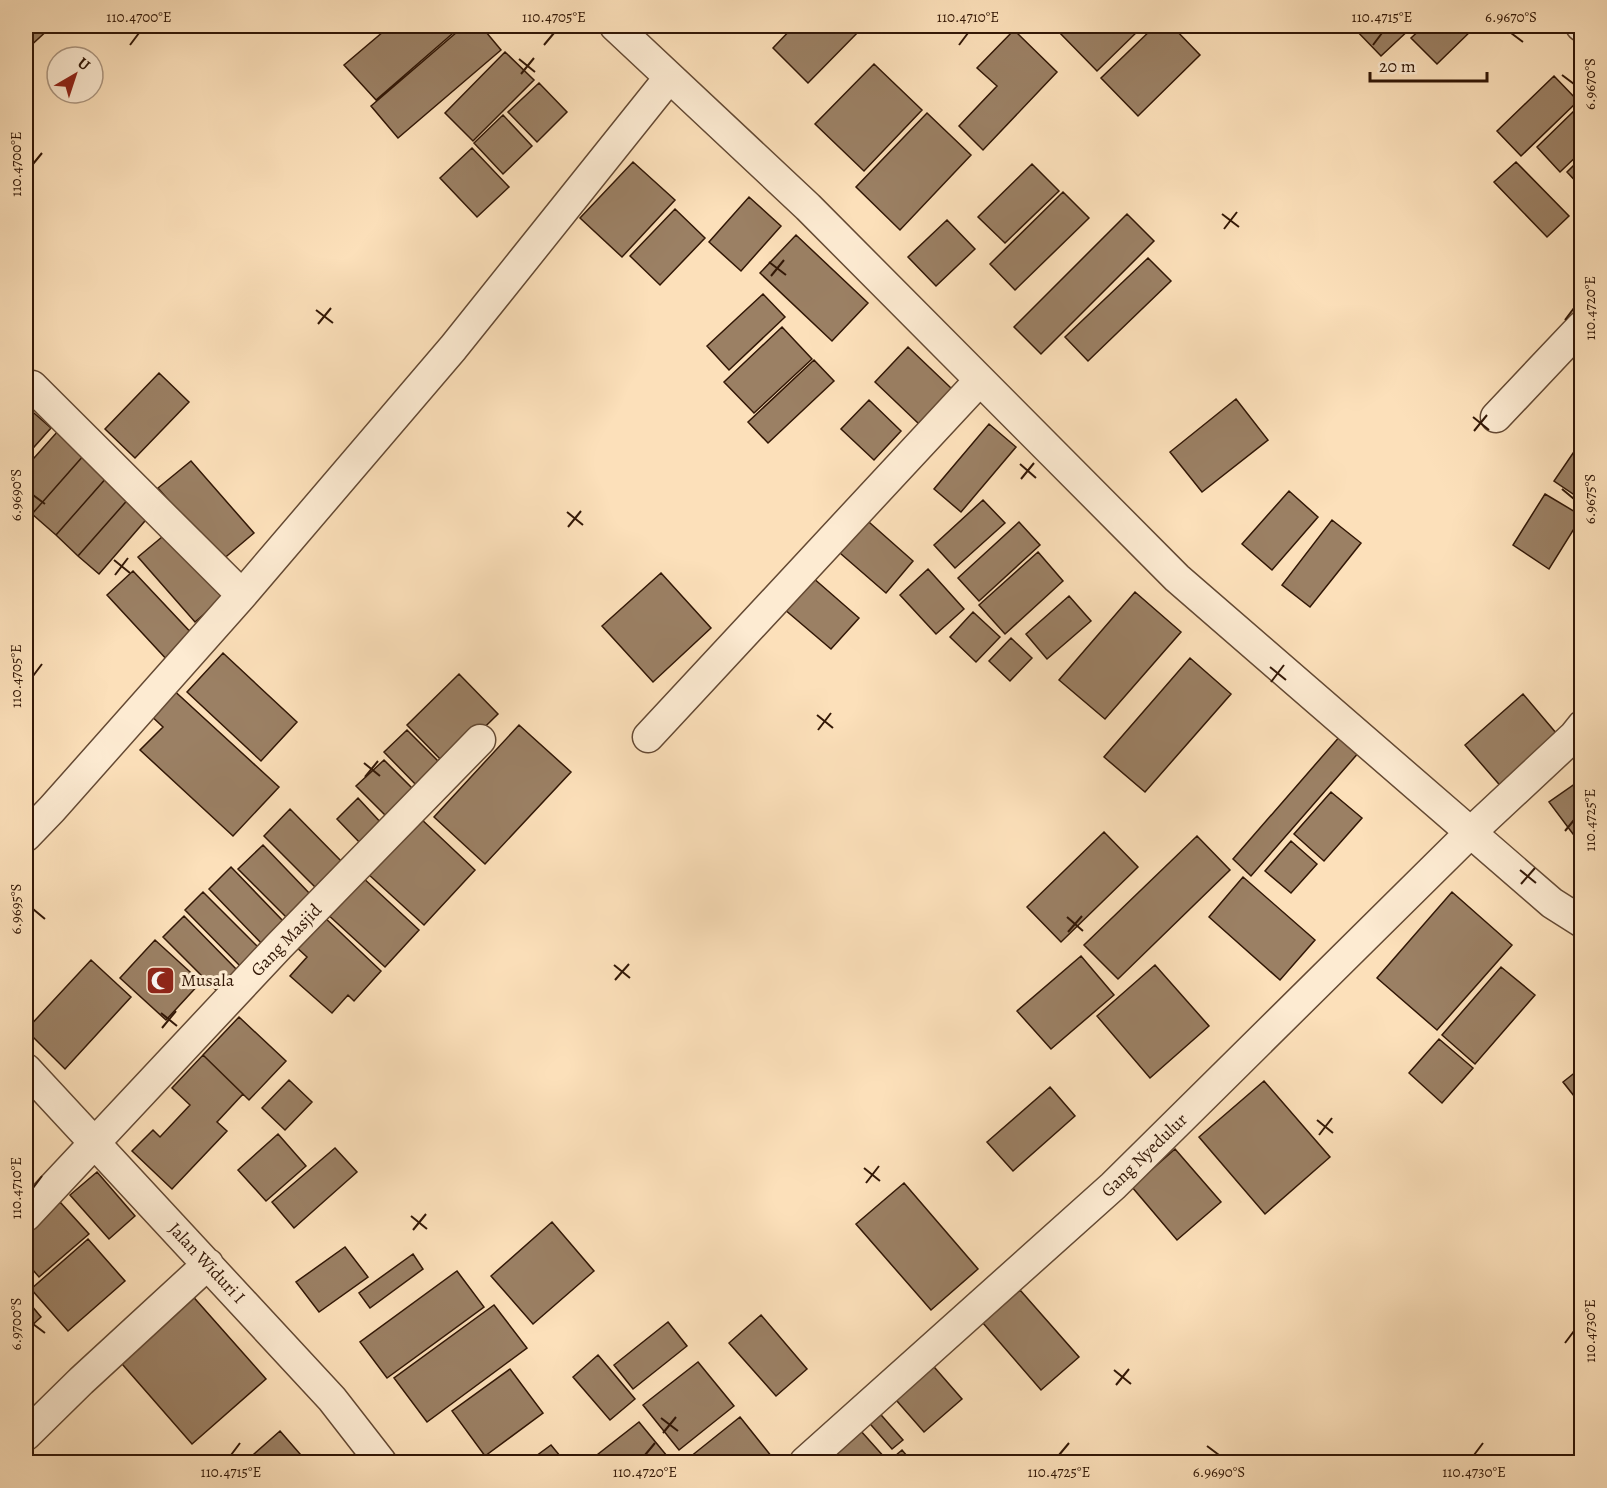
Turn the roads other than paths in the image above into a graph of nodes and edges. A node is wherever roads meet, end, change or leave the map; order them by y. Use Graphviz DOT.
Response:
graph roads {
  1 [pos="615,26"];
  2 [pos="669,78"];
  3 [pos="1581,326"];
  4 [pos="980,380"];
  5 [pos="32,386"];
  6 [pos="1496,417"];
  7 [pos="242,595"];
  8 [pos="1581,726"];
  9 [pos="648,737"];
  10 [pos="480,740"];
  11 [pos="1470,833"];
  12 [pos="26,836"];
  13 [pos="1581,922"];
  14 [pos="26,1069"];
  15 [pos="95,1142"];
  16 [pos="26,1216"];
  17 [pos="208,1264"];
  18 [pos="26,1435"];
  19 [pos="381,1462"];
  20 [pos="805,1462"];
  1 -- 2 [label="street"];
  2 -- 4 [label="street"];
  2 -- 7 [label="street"];
  3 -- 6 [label="street"];
  4 -- 9 [label="street"];
  4 -- 11 [label="street"];
  5 -- 7 [label="street"];
  7 -- 12 [label="street"];
  8 -- 11 [label="street, Gang Nyedulur"];
  10 -- 15 [label="street, Gang Masjid"];
  11 -- 13 [label="street"];
  11 -- 20 [label="street, Gang Nyedulur"];
  14 -- 15 [label="street, Jalan Widuri I"];
  15 -- 16 [label="street, Gang Masjid"];
  15 -- 17 [label="street, Jalan Widuri I"];
  17 -- 18 [label="street"];
  17 -- 19 [label="street, Jalan Widuri I"];
}
